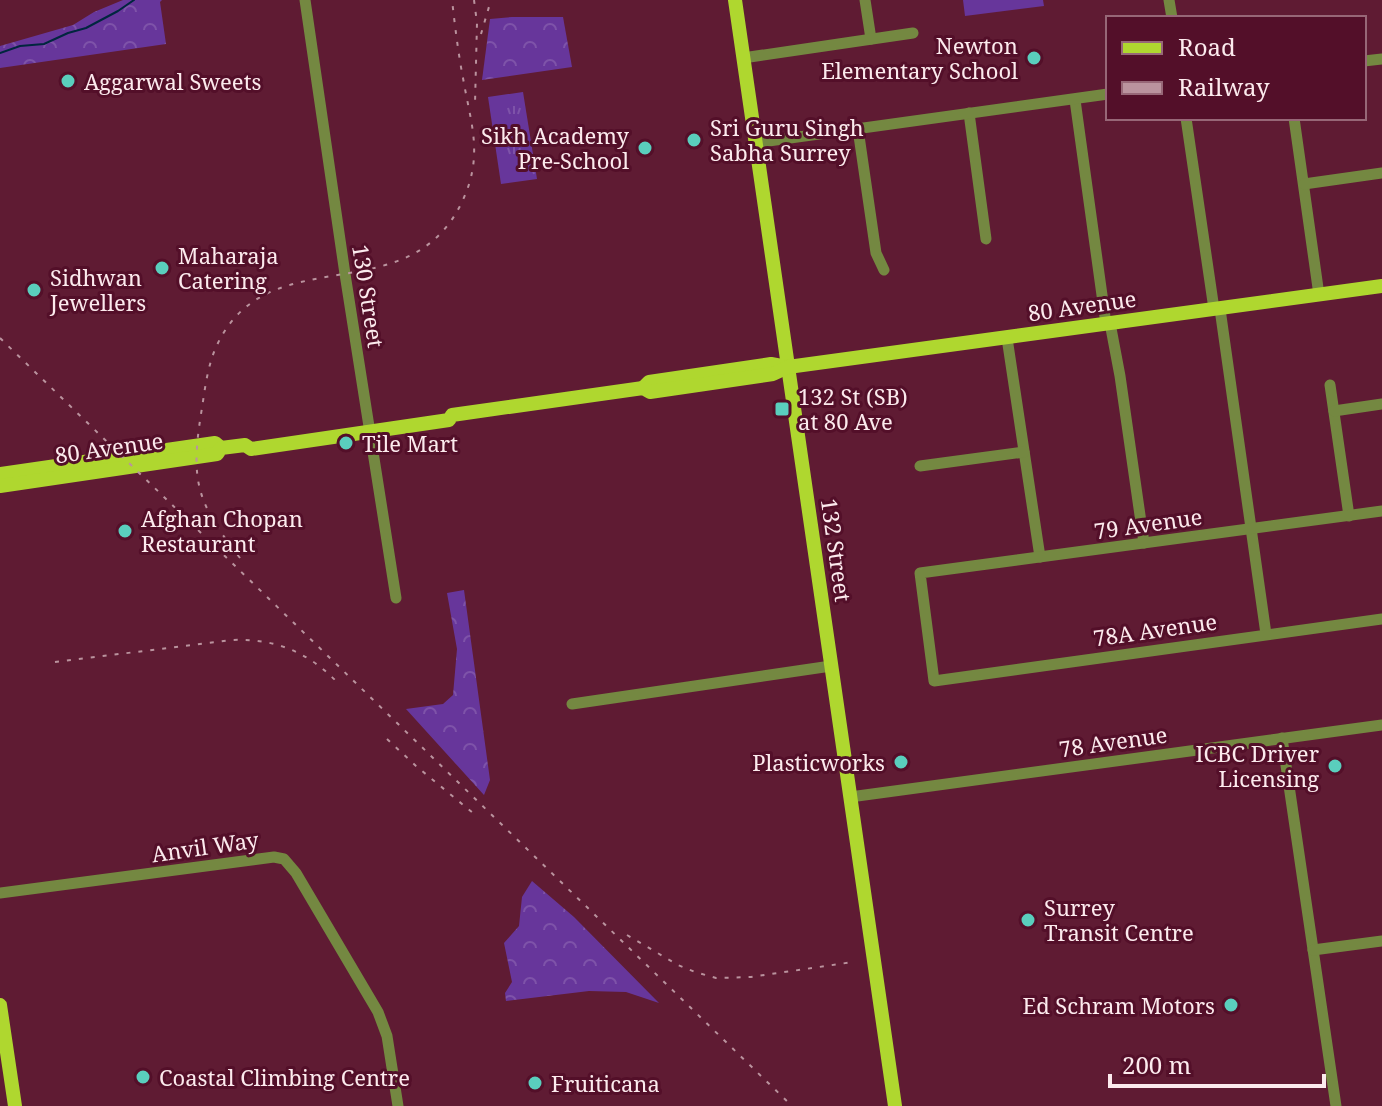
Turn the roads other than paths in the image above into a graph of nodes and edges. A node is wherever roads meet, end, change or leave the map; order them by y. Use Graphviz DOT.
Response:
graph roads {
  1 [pos="305,0"];
  2 [pos="735,0"];
  3 [pos="865,0"];
  4 [pos="913,33"];
  5 [pos="871,39"];
  6 [pos="743,58"];
  7 [pos="1106,94"];
  8 [pos="1075,100"];
  9 [pos="969,113"];
  10 [pos="1186,120"];
  11 [pos="1294,120"];
  12 [pos="858,129"];
  13 [pos="755,143"];
  14 [pos="1382,173"];
  15 [pos="1304,184"];
  16 [pos="986,239"];
  17 [pos="884,270"];
  18 [pos="1382,286"];
  19 [pos="1319,295"];
  20 [pos="1217,309"];
  21 [pos="1108,324"];
  22 [pos="1007,338"];
  23 [pos="788,367"];
  24 [pos="1330,385"];
  25 [pos="1382,404"];
  26 [pos="1334,411"];
  27 [pos="368,427"];
  28 [pos="221,448"];
  29 [pos="1024,452"];
  30 [pos="67,465"];
  31 [pos="920,466"];
  32 [pos="0,474"];
  33 [pos="43,479"];
  34 [pos="0,486"];
  35 [pos="1382,511"];
  36 [pos="1349,516"];
  37 [pos="1252,529"];
  38 [pos="1144,543"];
  39 [pos="1040,557"];
  40 [pos="396,598"];
  41 [pos="1382,619"];
  42 [pos="1266,634"];
  43 [pos="831,666"];
  44 [pos="934,681"];
  45 [pos="572,704"];
  46 [pos="1382,725"];
  47 [pos="1282,738"];
  48 [pos="850,797"];
  49 [pos="0,893"];
  50 [pos="1382,941"];
  51 [pos="1313,950"];
  52 [pos="0,1005"];
  53 [pos="15,1106"];
  54 [pos="398,1106"];
  55 [pos="895,1106"];
  56 [pos="1336,1106"];
  1 -- 27 [label="street, 130 Street"];
  2 -- 6 [label="main road, 132 Street"];
  3 -- 5 [label="street"];
  4 -- 5 [label="street"];
  5 -- 6 [label="street"];
  6 -- 13 [label="main road, 132 Street"];
  7 -- 8 [label="street"];
  8 -- 9 [label="street"];
  8 -- 21 [label="street"];
  9 -- 12 [label="street"];
  9 -- 16 [label="street"];
  10 -- 20 [label="street"];
  11 -- 15 [label="street"];
  12 -- 13 [label="street"];
  12 -- 17 [label="street"];
  13 -- 23 [label="main road, 132 Street"];
  14 -- 15 [label="street"];
  15 -- 19 [label="street"];
  18 -- 19 [label="main road, 80 Avenue"];
  19 -- 20 [label="main road, 80 Avenue"];
  20 -- 21 [label="main road, 80 Avenue"];
  20 -- 37 [label="street"];
  21 -- 22 [label="main road, 80 Avenue"];
  21 -- 38 [label="street"];
  22 -- 23 [label="main road, 80 Avenue"];
  22 -- 29 [label="street"];
  23 -- 27 [label="main road, 80 Avenue"];
  23 -- 43 [label="main road, 132 Street"];
  24 -- 26 [label="street"];
  25 -- 26 [label="street"];
  26 -- 36 [label="street"];
  27 -- 28 [label="main road, 80 Avenue"];
  27 -- 40 [label="street, 130 Street"];
  28 -- 30 [label="main road, 80 Avenue"];
  28 -- 33 [label="main road, 80 Avenue"];
  29 -- 31 [label="street"];
  29 -- 39 [label="street"];
  30 -- 32 [label="main road, 80 Avenue"];
  30 -- 33 [label="main road"];
  33 -- 34 [label="main road, 80 Avenue"];
  35 -- 36 [label="street, 79 Avenue"];
  36 -- 37 [label="street, 79 Avenue"];
  37 -- 38 [label="street, 79 Avenue"];
  37 -- 42 [label="street"];
  38 -- 39 [label="street, 79 Avenue"];
  39 -- 44 [label="street, 79 Avenue"];
  41 -- 42 [label="street, 78A Avenue"];
  42 -- 44 [label="street, 78A Avenue"];
  43 -- 45 [label="street"];
  43 -- 48 [label="main road, 132 Street"];
  46 -- 47 [label="street, 78 Avenue"];
  47 -- 48 [label="street, 78 Avenue"];
  47 -- 51 [label="street"];
  48 -- 55 [label="main road, 132 Street"];
  49 -- 54 [label="street, Anvil Way"];
  50 -- 51 [label="street"];
  51 -- 56 [label="street"];
  52 -- 53 [label="main road"];
}
